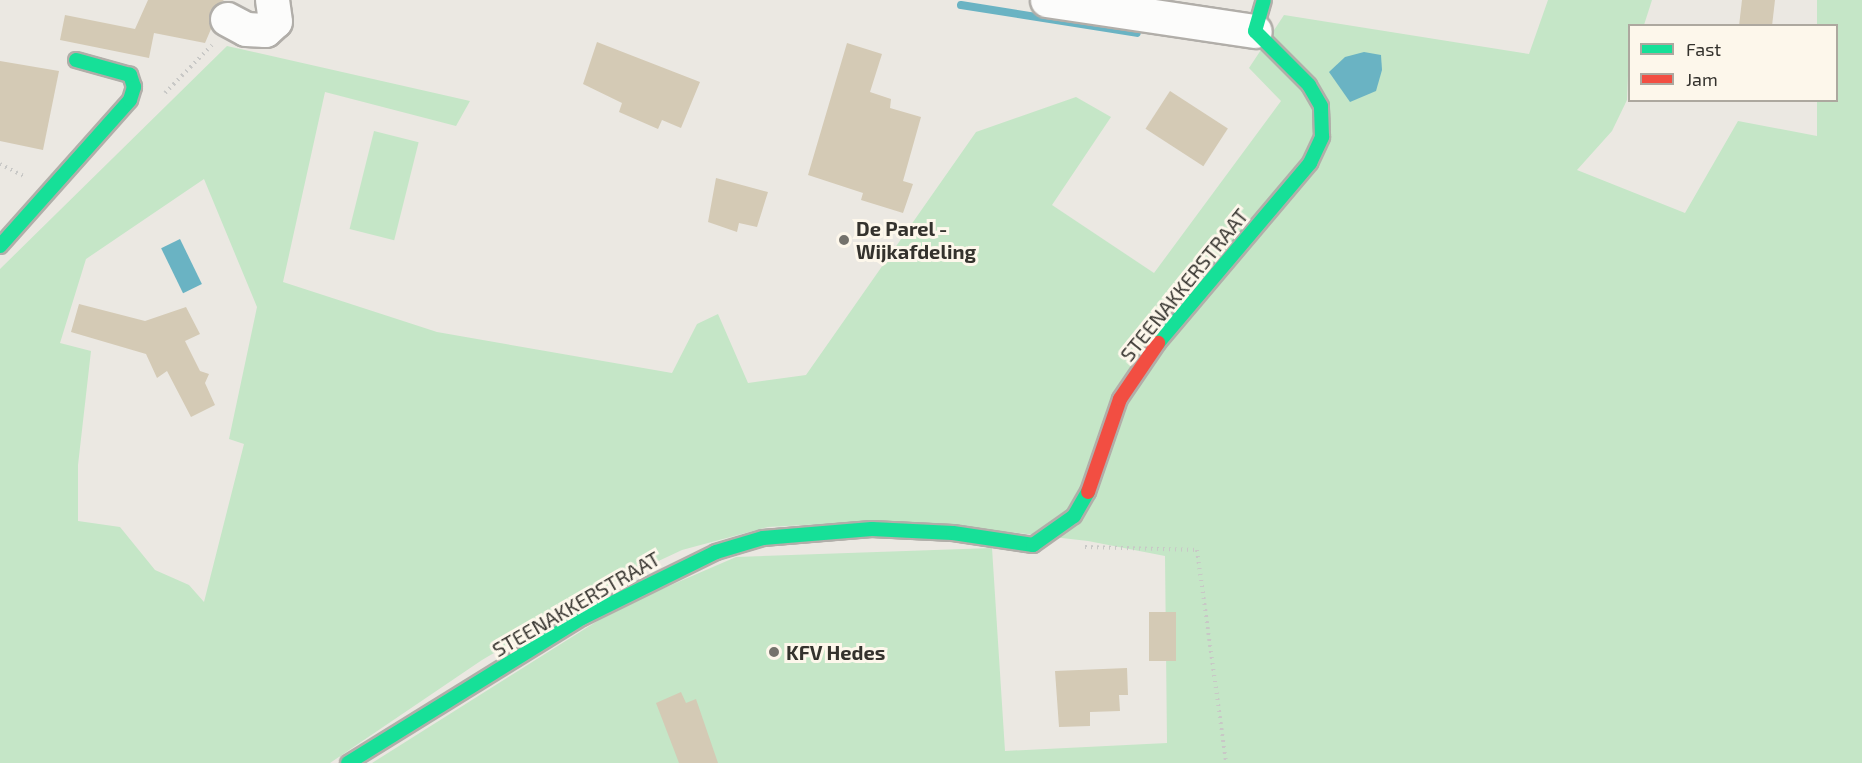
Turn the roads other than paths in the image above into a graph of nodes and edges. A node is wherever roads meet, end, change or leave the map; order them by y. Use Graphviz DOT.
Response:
graph roads {
  1 [pos="272,0"];
  2 [pos="1047,0"];
  3 [pos="1264,0"];
  4 [pos="227,19"];
  5 [pos="1255,32"];
  6 [pos="76,60"];
  7 [pos="0,246"];
  8 [pos="348,763"];
  1 -- 4 [label="street"];
  2 -- 5 [label="street"];
  3 -- 5 [label="street"];
  5 -- 8 [label="street, STEENAKKERSTRAAT"];
  6 -- 7 [label="street"];
}
